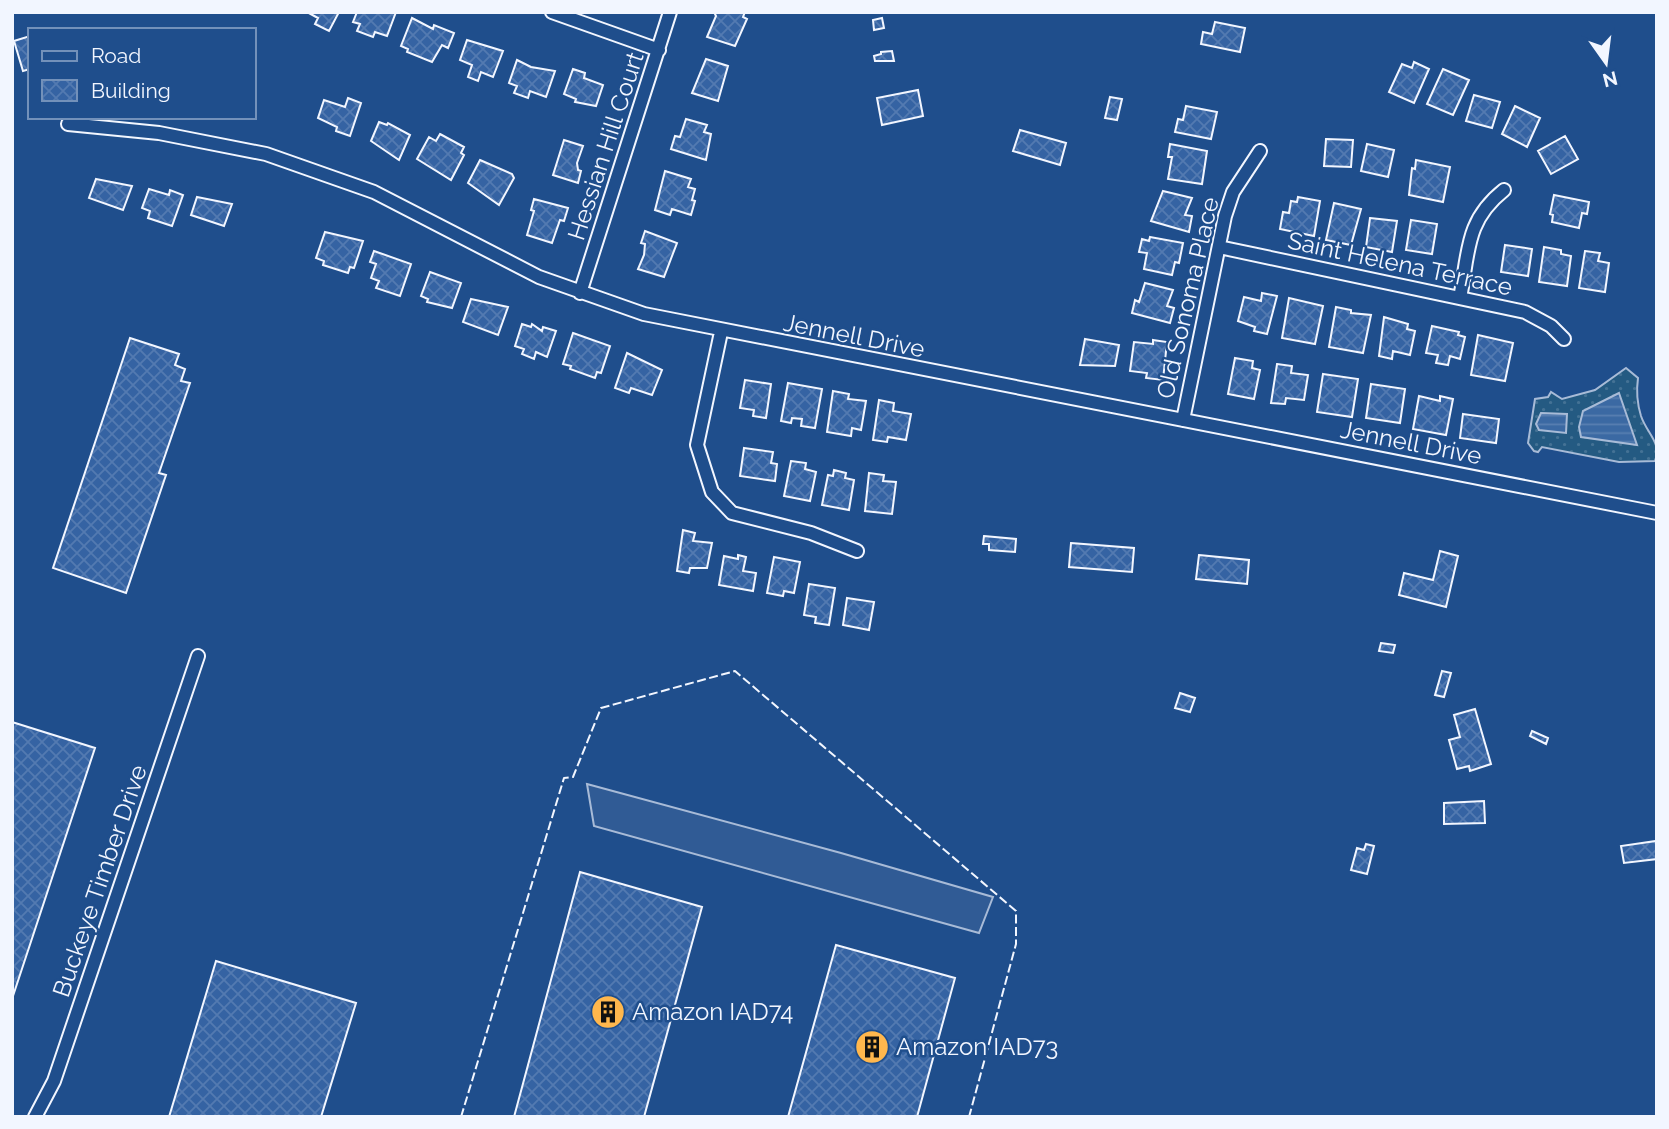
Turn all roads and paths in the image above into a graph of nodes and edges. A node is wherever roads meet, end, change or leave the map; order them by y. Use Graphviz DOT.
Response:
graph roads {
  1 [pos="552,12"];
  2 [pos="670,12"];
  3 [pos="659,50"];
  4 [pos="68,124"];
  5 [pos="1260,151"];
  6 [pos="1504,190"];
  7 [pos="1219,247"];
  8 [pos="580,293"];
  9 [pos="1460,298"];
  10 [pos="720,332"];
  11 [pos="1564,339"];
  12 [pos="1183,419"];
  13 [pos="1657,513"];
  14 [pos="858,551"];
  15 [pos="198,656"];
  16 [pos="35,1117"];
  1 -- 3 [label="street"];
  2 -- 3 [label="street, Hessian Hill Court"];
  3 -- 8 [label="street, Hessian Hill Court"];
  4 -- 8 [label="street, Jennell Drive"];
  5 -- 7 [label="street, Old Sonoma Place"];
  6 -- 9 [label="street"];
  7 -- 9 [label="street, Saint Helena Terrace"];
  7 -- 12 [label="street, Old Sonoma Place"];
  8 -- 10 [label="street, Jennell Drive"];
  9 -- 11 [label="street, Saint Helena Terrace"];
  10 -- 12 [label="street, Jennell Drive"];
  10 -- 14 [label="street"];
  12 -- 13 [label="street, Jennell Drive"];
  15 -- 16 [label="street, Buckeye Timber Drive"];
}
